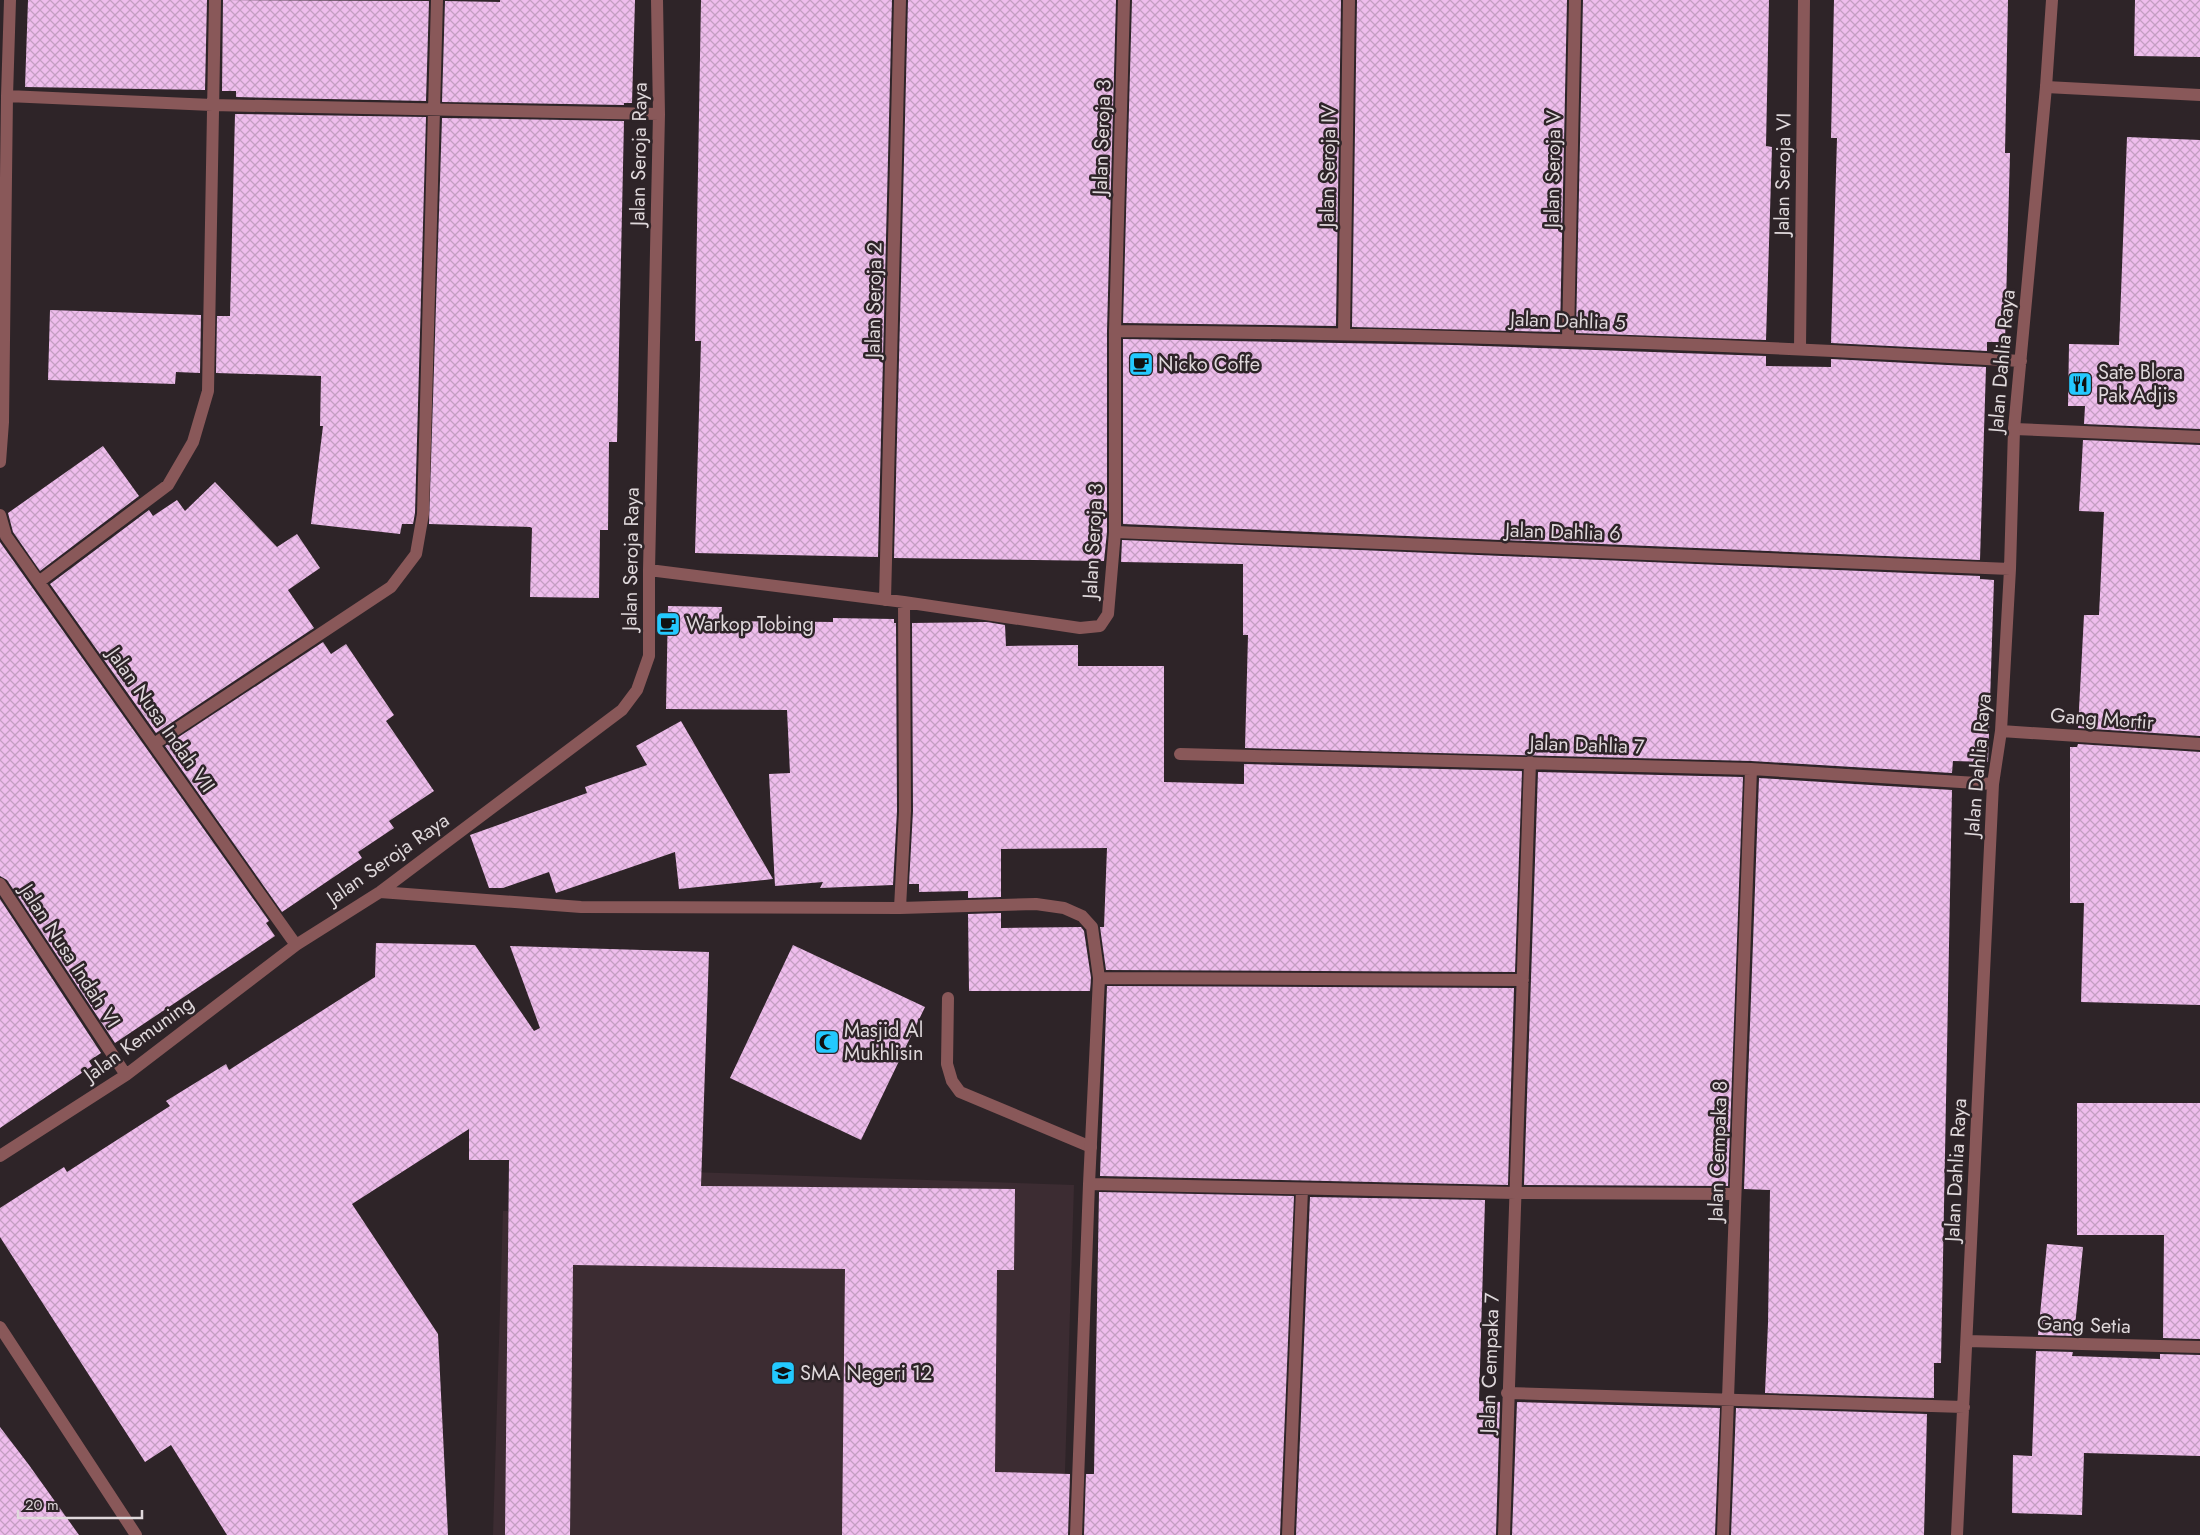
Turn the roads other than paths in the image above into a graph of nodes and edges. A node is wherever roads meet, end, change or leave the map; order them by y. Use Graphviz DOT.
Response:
graph roads {
  1 [pos="10,0"];
  2 [pos="215,0"];
  3 [pos="437,0"];
  4 [pos="658,0"];
  5 [pos="900,0"];
  6 [pos="1124,0"];
  7 [pos="1350,0"];
  8 [pos="1575,0"];
  9 [pos="1804,0"];
  10 [pos="2052,0"];
  11 [pos="2046,88"];
  12 [pos="2200,95"];
  13 [pos="7,96"];
  14 [pos="212,105"];
  15 [pos="435,110"];
  16 [pos="659,114"];
  17 [pos="1114,331"];
  18 [pos="1344,334"];
  19 [pos="1568,340"];
  20 [pos="1800,348"];
  21 [pos="2021,361"];
  22 [pos="2,421"];
  23 [pos="2014,429"];
  24 [pos="2200,436"];
  25 [pos="0,462"];
  26 [pos="0,515"];
  27 [pos="1115,532"];
  28 [pos="2010,569"];
  29 [pos="649,570"];
  30 [pos="40,581"];
  31 [pos="884,600"];
  32 [pos="904,602"];
  33 [pos="2001,731"];
  34 [pos="154,744"];
  35 [pos="2200,744"];
  36 [pos="1180,754"];
  37 [pos="1530,762"];
  38 [pos="1751,769"];
  39 [pos="1993,784"];
  40 [pos="0,884"];
  41 [pos="380,892"];
  42 [pos="900,908"];
  43 [pos="296,945"];
  44 [pos="1099,978"];
  45 [pos="1523,980"];
  46 [pos="948,998"];
  47 [pos="126,1075"];
  48 [pos="1091,1147"];
  49 [pos="0,1156"];
  50 [pos="1089,1184"];
  51 [pos="1302,1189"];
  52 [pos="1515,1193"];
  53 [pos="1735,1194"];
  54 [pos="0,1327"];
  55 [pos="1967,1341"];
  56 [pos="2200,1347"];
  57 [pos="1508,1393"];
  58 [pos="1728,1400"];
  59 [pos="1964,1407"];
  60 [pos="136,1535"];
  61 [pos="1076,1535"];
  62 [pos="1288,1535"];
  63 [pos="1504,1535"];
  64 [pos="1723,1535"];
  65 [pos="1957,1535"];
  1 -- 13 [label="street"];
  2 -- 14 [label="street"];
  3 -- 15 [label="street"];
  4 -- 16 [label="street, Jalan Seroja Raya"];
  5 -- 31 [label="street, Jalan Seroja 2"];
  6 -- 17 [label="street, Jalan Seroja 3"];
  7 -- 18 [label="street, Jalan Seroja IV"];
  8 -- 19 [label="street, Jalan Seroja V"];
  9 -- 20 [label="street, Jalan Seroja VI"];
  10 -- 11 [label="street, Jalan Dahlia Raya"];
  11 -- 12 [label="street"];
  11 -- 21 [label="street, Jalan Dahlia Raya"];
  13 -- 14 [label="street"];
  13 -- 22 [label="street"];
  14 -- 15 [label="street"];
  14 -- 30 [label="street"];
  15 -- 16 [label="street"];
  15 -- 34 [label="street"];
  16 -- 29 [label="street, Jalan Seroja Raya"];
  17 -- 18 [label="street, Jalan Dahlia 5"];
  17 -- 27 [label="street, Jalan Seroja 3"];
  18 -- 19 [label="street, Jalan Dahlia 5"];
  19 -- 20 [label="street, Jalan Dahlia 5"];
  20 -- 21 [label="street, Jalan Dahlia 5"];
  21 -- 23 [label="street, Jalan Dahlia Raya"];
  22 -- 25 [label="street"];
  23 -- 24 [label="street"];
  23 -- 28 [label="street, Jalan Dahlia Raya"];
  26 -- 30 [label="street, Jalan Nusa Indah VII"];
  27 -- 28 [label="street, Jalan Dahlia 6"];
  27 -- 32 [label="street, Jalan Seroja 3"];
  28 -- 33 [label="street, Jalan Dahlia Raya"];
  29 -- 31 [label="street, Jalan Seroja 3"];
  29 -- 41 [label="street, Jalan Seroja Raya"];
  30 -- 34 [label="street, Jalan Nusa Indah VII"];
  31 -- 32 [label="street, Jalan Seroja 3"];
  32 -- 42 [label="street"];
  33 -- 35 [label="street, Gang Mortir"];
  33 -- 39 [label="street, Jalan Dahlia Raya"];
  34 -- 43 [label="street, Jalan Nusa Indah VII"];
  36 -- 37 [label="street, Jalan Dahlia 7"];
  37 -- 38 [label="street, Jalan Dahlia 7"];
  37 -- 45 [label="street, Jalan Cempaka 7"];
  38 -- 39 [label="street, Jalan Dahlia 7"];
  38 -- 53 [label="street, Jalan Cempaka 8"];
  39 -- 55 [label="street, Jalan Dahlia Raya"];
  40 -- 47 [label="street, Jalan Nusa Indah VI"];
  41 -- 42 [label="street"];
  41 -- 43 [label="street, Jalan Seroja Raya"];
  42 -- 44 [label="street"];
  43 -- 47 [label="street, Jalan Kemuning"];
  44 -- 45 [label="street"];
  44 -- 48 [label="street"];
  45 -- 52 [label="street, Jalan Cempaka 7"];
  46 -- 48 [label="street"];
  47 -- 49 [label="street, Jalan Kemuning"];
  48 -- 50 [label="street"];
  50 -- 51 [label="street"];
  50 -- 61 [label="street"];
  51 -- 52 [label="street"];
  51 -- 62 [label="street"];
  52 -- 53 [label="street"];
  52 -- 57 [label="street, Jalan Cempaka 7"];
  53 -- 58 [label="street, Jalan Cempaka 8"];
  54 -- 60 [label="street"];
  55 -- 56 [label="street, Gang Setia"];
  55 -- 59 [label="street, Jalan Dahlia Raya"];
  57 -- 58 [label="street"];
  57 -- 63 [label="street, Jalan Cempaka 7"];
  58 -- 59 [label="street"];
  58 -- 64 [label="street, Jalan Cempaka 8"];
  59 -- 65 [label="street, Jalan Dahlia Raya"];
}
